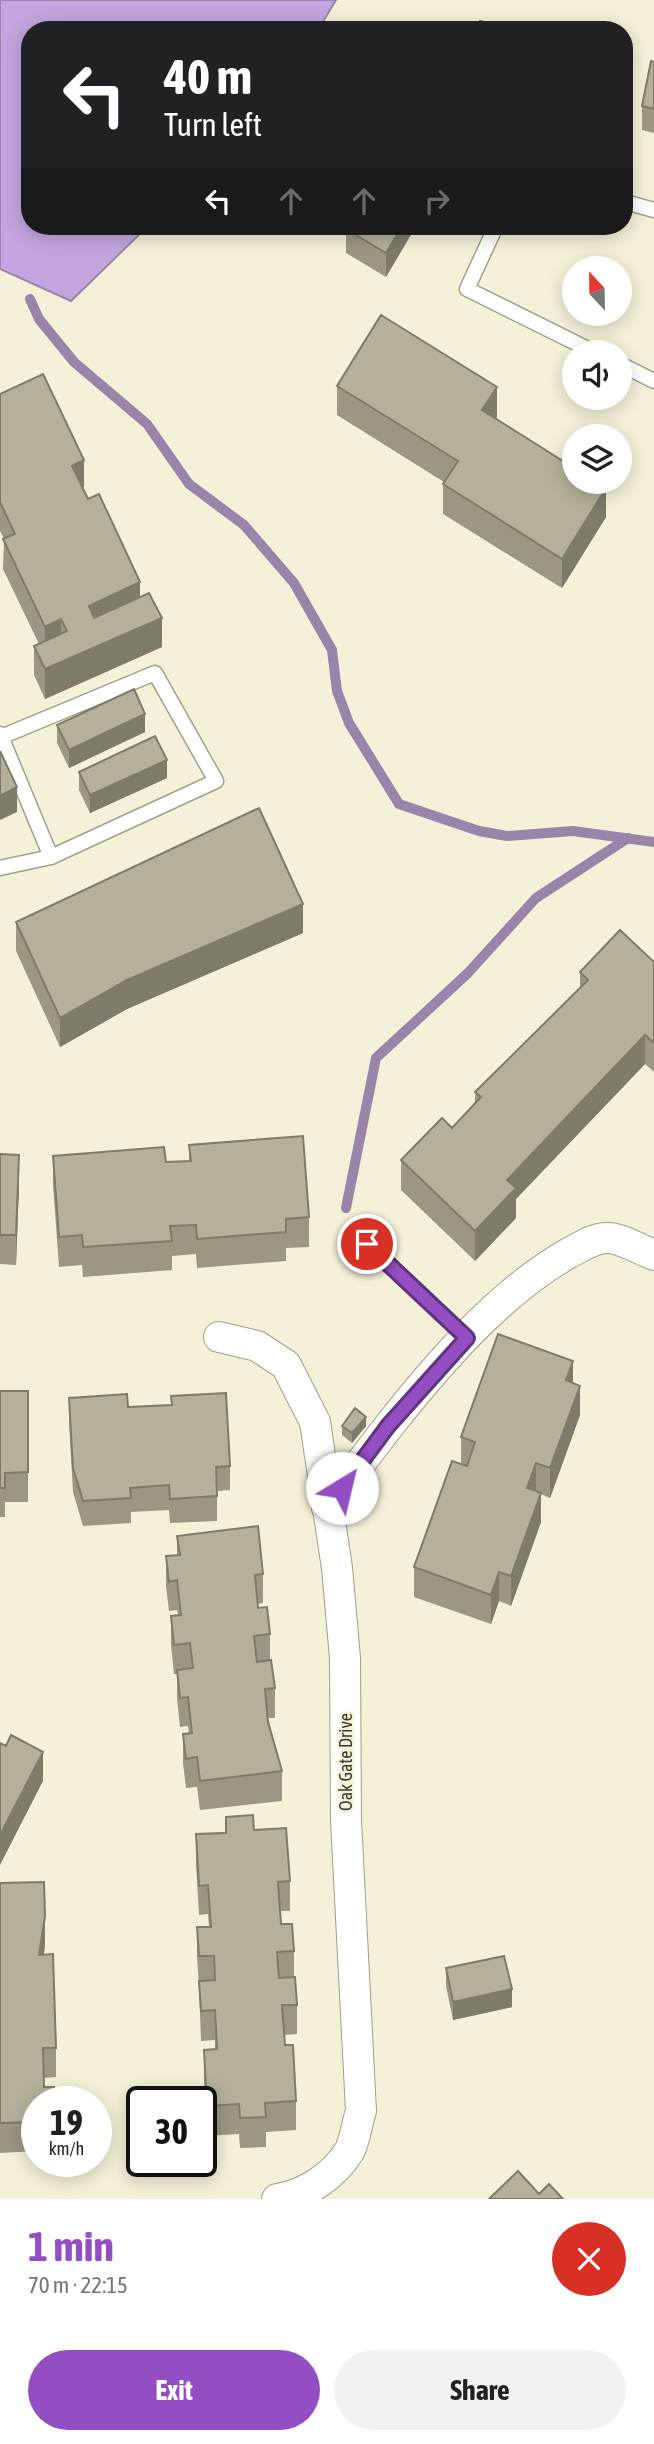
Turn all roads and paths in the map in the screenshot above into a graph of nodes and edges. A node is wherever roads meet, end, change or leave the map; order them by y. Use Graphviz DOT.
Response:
graph roads {
  1 [pos="633,204"];
  2 [pos="654,209"];
  3 [pos="492,235"];
  4 [pos="570,340"];
  5 [pos="632,370"];
  6 [pos="654,382"];
  7 [pos="1,736"];
  8 [pos="51,857"];
  9 [pos="0,868"];
  10 [pos="367,1244"];
  11 [pos="654,1255"];
  12 [pos="219,1337"];
  13 [pos="467,1338"];
  14 [pos="327,1508"];
  15 [pos="277,2199"];
  1 -- 2 [label="lane"];
  3 -- 4 [label="lane"];
  5 -- 6 [label="lane"];
  7 -- 8 [label="lane"];
  7 -- 8 [label="lane"];
  8 -- 9 [label="lane"];
  10 -- 13 [label="lane"];
  11 -- 13 [label="street"];
  12 -- 14 [label="street, Oak Gate Drive"];
  13 -- 14 [label="street"];
  14 -- 15 [label="street, Oak Gate Drive"];
}
